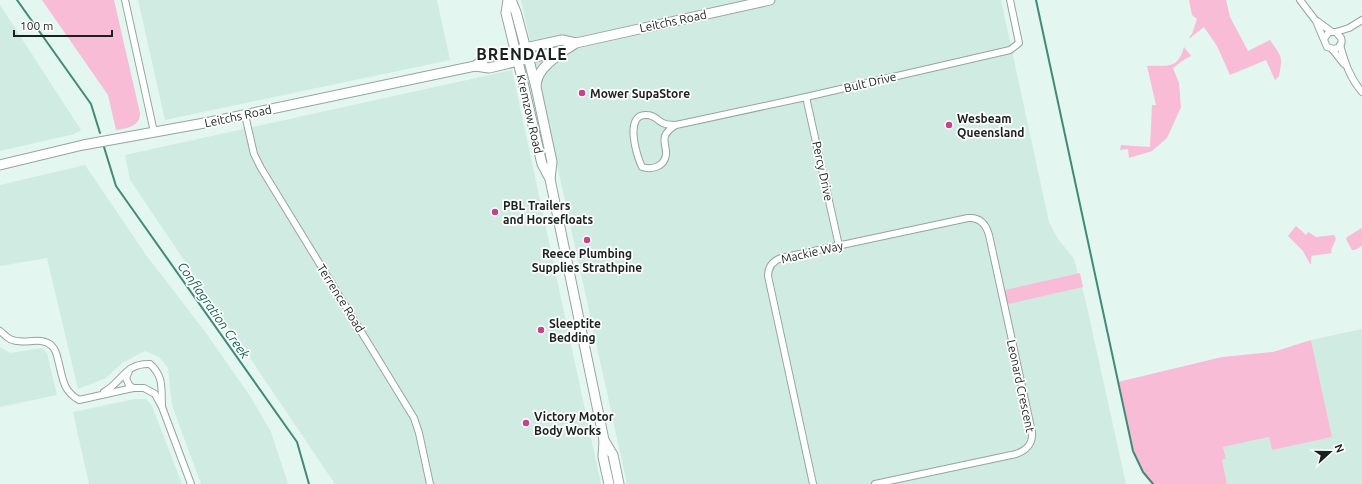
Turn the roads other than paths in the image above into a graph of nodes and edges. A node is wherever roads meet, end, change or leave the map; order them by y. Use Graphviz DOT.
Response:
graph roads {
  1 [pos="125,0"];
  2 [pos="510,0"];
  3 [pos="770,0"];
  4 [pos="1010,0"];
  5 [pos="1300,0"];
  6 [pos="1362,20"];
  7 [pos="1316,21"];
  8 [pos="1356,24"];
  9 [pos="1334,32"];
  10 [pos="1324,39"];
  11 [pos="576,43"];
  12 [pos="1341,43"];
  13 [pos="525,48"];
  14 [pos="1332,49"];
  15 [pos="515,50"];
  16 [pos="565,50"];
  17 [pos="528,58"];
  18 [pos="518,61"];
  19 [pos="475,66"];
  20 [pos="1346,66"];
  21 [pos="536,87"];
  22 [pos="1362,92"];
  23 [pos="806,97"];
  24 [pos="245,115"];
  25 [pos="676,125"];
  26 [pos="154,132"];
  27 [pos="0,165"];
  28 [pos="550,179"];
  29 [pos="980,220"];
  30 [pos="839,246"];
  31 [pos="0,331"];
  32 [pos="130,368"];
  33 [pos="133,388"];
  34 [pos="99,395"];
  35 [pos="162,406"];
  36 [pos="604,440"];
  37 [pos="191,484"];
  38 [pos="430,484"];
  39 [pos="608,484"];
  40 [pos="619,484"];
  41 [pos="813,484"];
  42 [pos="875,484"];
  1 -- 26 [label="street"];
  2 -- 13 [label="street, Kremzow Road"];
  2 -- 15 [label="street, Kremzow Road"];
  3 -- 11 [label="street, Leitchs Road"];
  4 -- 23 [label="street, Bult Drive"];
  5 -- 7 [label="street"];
  6 -- 8 [label="street"];
  7 -- 9 [label="street"];
  7 -- 10 [label="street"];
  8 -- 9 [label="street"];
  8 -- 12 [label="street"];
  9 -- 10 [label="street"];
  9 -- 12 [label="street"];
  10 -- 14 [label="street"];
  11 -- 13 [label="street, Leitchs Road"];
  11 -- 16 [label="street, Leitchs Road"];
  12 -- 14 [label="street"];
  12 -- 20 [label="street"];
  13 -- 15 [label="street, Leitchs Road"];
  13 -- 17 [label="street, Kremzow Road"];
  14 -- 20 [label="street"];
  15 -- 18 [label="street, Kremzow Road"];
  15 -- 19 [label="street, Leitchs Road"];
  16 -- 17 [label="street, Leitchs Road"];
  16 -- 21 [label="street"];
  17 -- 18 [label="street, Leitchs Road"];
  17 -- 21 [label="street, Kremzow Road"];
  18 -- 19 [label="street, Leitchs Road"];
  18 -- 28 [label="street, Kremzow Road"];
  19 -- 24 [label="street, Leitchs Road"];
  20 -- 22 [label="street"];
  21 -- 28 [label="street, Kremzow Road"];
  23 -- 25 [label="street, Bult Drive"];
  23 -- 30 [label="street, Percy Drive"];
  24 -- 26 [label="street, Leitchs Road"];
  24 -- 38 [label="street, Terrence Road"];
  25 -- 25 [label="street, Bult Drive"];
  26 -- 27 [label="street, Leitchs Road"];
  28 -- 36 [label="street, Kremzow Road"];
  29 -- 30 [label="street, Mackie Way"];
  29 -- 42 [label="street, Leonard Crescent"];
  30 -- 41 [label="street, Mackie Way"];
  31 -- 34 [label="street"];
  32 -- 33 [label="street"];
  32 -- 34 [label="street"];
  32 -- 35 [label="street"];
  33 -- 34 [label="street"];
  33 -- 35 [label="street"];
  35 -- 37 [label="street"];
  36 -- 39 [label="street, Kremzow Road"];
  36 -- 40 [label="street, Kremzow Road"];
}
